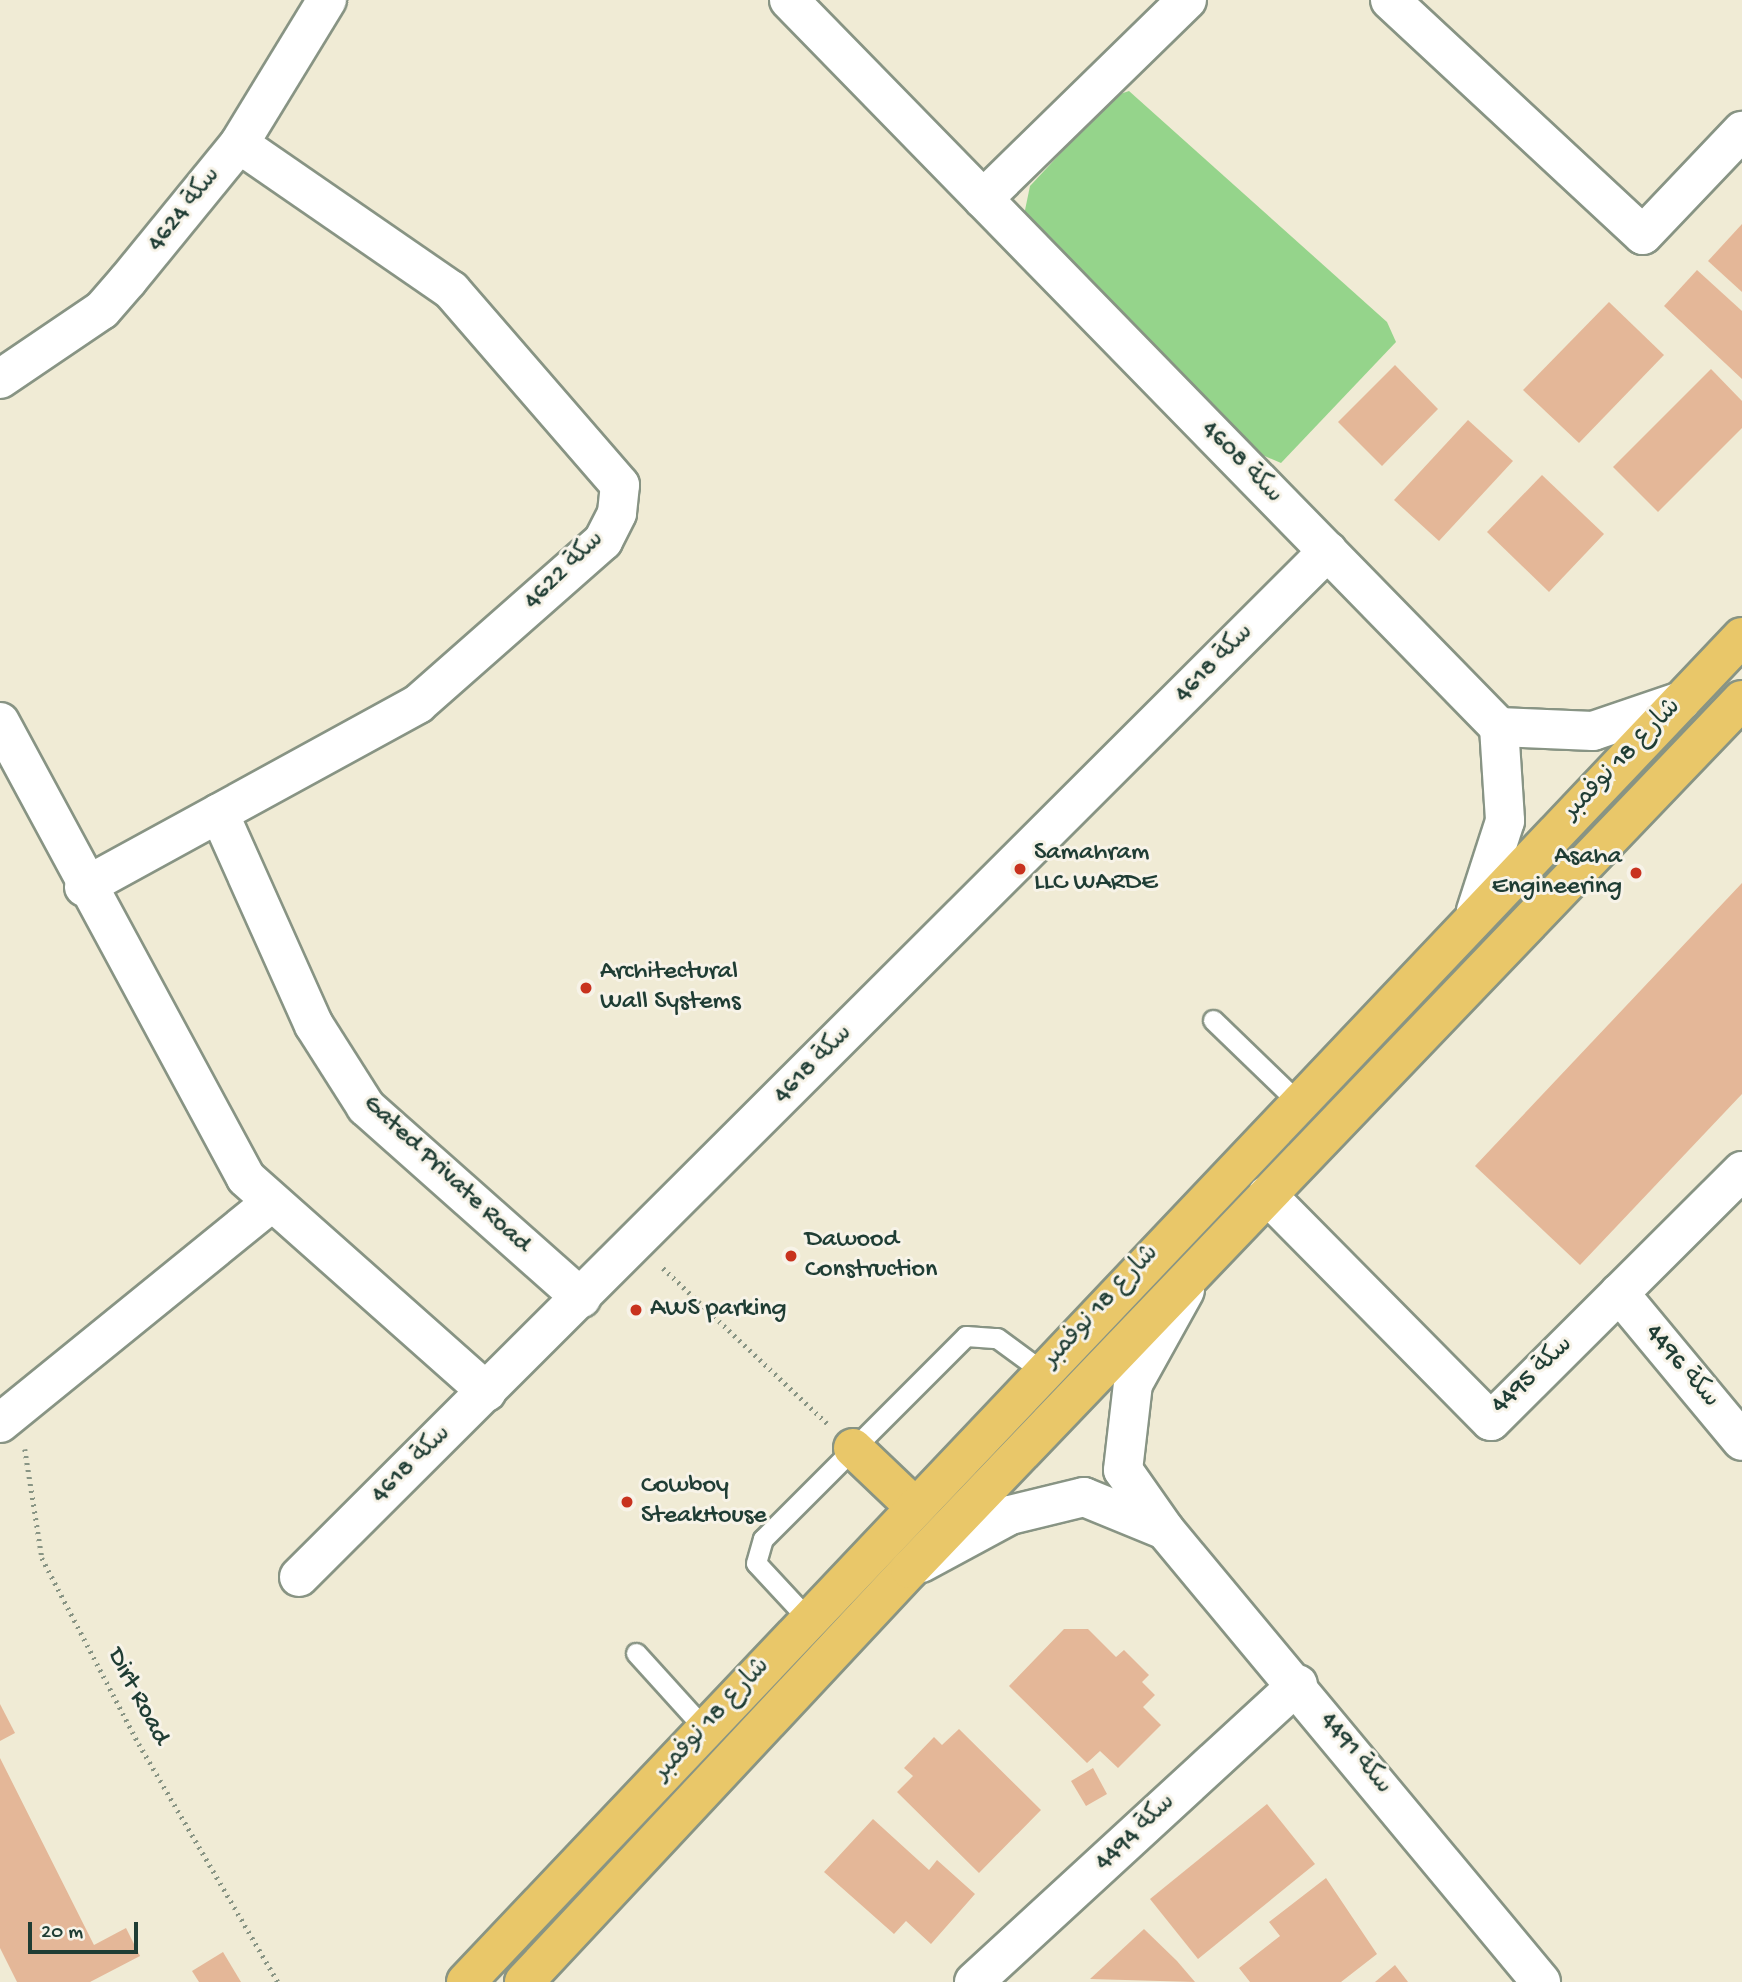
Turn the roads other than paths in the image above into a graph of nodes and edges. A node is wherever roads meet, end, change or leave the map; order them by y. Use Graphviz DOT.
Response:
graph roads {
  1 [pos="327,0"];
  2 [pos="789,0"];
  3 [pos="1186,0"];
  4 [pos="1390,0"];
  5 [pos="1742,131"];
  6 [pos="239,144"];
  7 [pos="983,199"];
  8 [pos="0,379"];
  9 [pos="1328,551"];
  10 [pos="1742,637"];
  11 [pos="1742,700"];
  12 [pos="1681,701"];
  13 [pos="0,722"];
  14 [pos="1499,727"];
  15 [pos="219,813"];
  16 [pos="84,887"];
  17 [pos="1476,911"];
  18 [pos="1213,1020"];
  19 [pos="1297,1101"];
  20 [pos="1742,1171"];
  21 [pos="1267,1195"];
  22 [pos="269,1204"];
  23 [pos="1197,1268"];
  24 [pos="1619,1293"];
  25 [pos="581,1298"];
  26 [pos="1042,1371"];
  27 [pos="487,1392"];
  28 [pos="6,1417"];
  29 [pos="1742,1441"];
  30 [pos="853,1448"];
  31 [pos="914,1506"];
  32 [pos="1165,1530"];
  33 [pos="910,1569"];
  34 [pos="299,1577"];
  35 [pos="808,1619"];
  36 [pos="636,1653"];
  37 [pos="1298,1684"];
  38 [pos="704,1728"];
  39 [pos="466,1982"];
  40 [pos="524,1982"];
  41 [pos="974,1982"];
  42 [pos="1541,1982"];
  1 -- 6 [label="street, سكة 4624"];
  2 -- 7 [label="street, سكة 4608"];
  3 -- 7 [label="street"];
  4 -- 5 [label="street"];
  6 -- 8 [label="street, سكة 4624"];
  6 -- 15 [label="street, سكة 4622"];
  7 -- 9 [label="street, سكة 4608"];
  9 -- 14 [label="street, سكة 4608"];
  9 -- 25 [label="street, سكة 4618"];
  10 -- 12 [label="main road, شارع 18 نوفمبر"];
  11 -- 21 [label="main road, شارع 18 نوفمبر"];
  12 -- 14 [label="street"];
  12 -- 17 [label="main road, شارع 18 نوفمبر"];
  13 -- 16 [label="street"];
  14 -- 17 [label="street"];
  15 -- 16 [label="street, سكة 4622"];
  15 -- 25 [label="street, Gated Private Road"];
  16 -- 22 [label="street"];
  17 -- 19 [label="main road, شارع 18 نوفمبر"];
  18 -- 19 [label="lane"];
  19 -- 26 [label="main road, شارع 18 نوفمبر"];
  20 -- 24 [label="street, سكة 4495"];
  21 -- 23 [label="main road, شارع 18 نوفمبر"];
  21 -- 24 [label="street, سكة 4495"];
  22 -- 27 [label="street"];
  22 -- 28 [label="street"];
  23 -- 32 [label="street, سكة 4491"];
  23 -- 33 [label="main road, شارع 18 نوفمبر"];
  24 -- 29 [label="street, سكة 4496"];
  25 -- 27 [label="street, سكة 4618"];
  26 -- 30 [label="lane"];
  26 -- 31 [label="main road, شارع 18 نوفمبر"];
  27 -- 34 [label="street, سكة 4618"];
  30 -- 31 [label="main road"];
  30 -- 35 [label="lane"];
  31 -- 35 [label="main road, شارع 18 نوفمبر"];
  32 -- 33 [label="street, سكة 4491"];
  32 -- 37 [label="street, سكة 4491"];
  33 -- 40 [label="main road, شارع 18 نوفمبر"];
  35 -- 38 [label="main road, شارع 18 نوفمبر"];
  36 -- 38 [label="lane"];
  37 -- 41 [label="street, سكة 4494"];
  37 -- 42 [label="street, سكة 4491"];
  38 -- 39 [label="main road, شارع 18 نوفمبر"];
}
